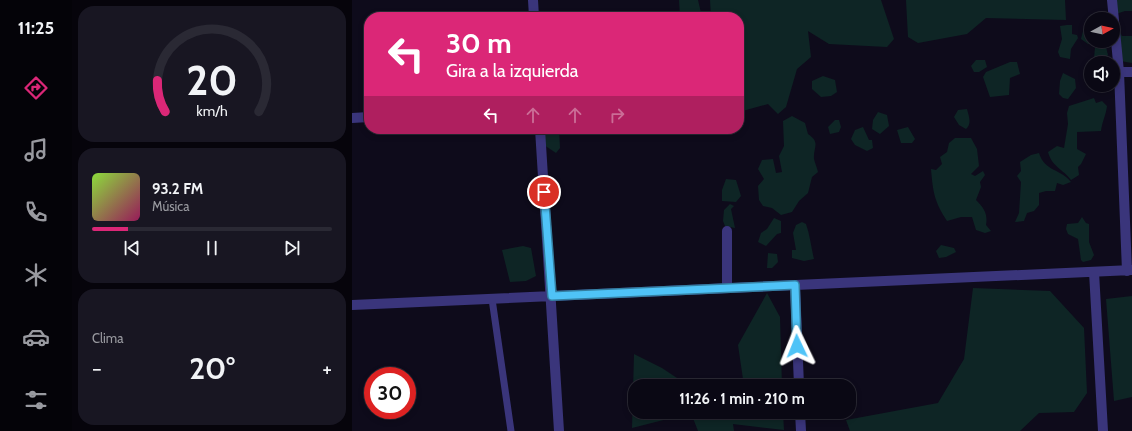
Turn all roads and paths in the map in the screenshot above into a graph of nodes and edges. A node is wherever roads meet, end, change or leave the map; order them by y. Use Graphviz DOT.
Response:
graph roads {
  1 [pos="533,0"];
  2 [pos="1112,0"];
  3 [pos="534,12"];
  4 [pos="1117,56"];
  5 [pos="1120,72"];
  6 [pos="1132,72"];
  7 [pos="1120,90"];
  8 [pos="364,117"];
  9 [pos="352,118"];
  10 [pos="540,134"];
  11 [pos="727,231"];
  12 [pos="1130,270"];
  13 [pos="1094,272"];
  14 [pos="795,285"];
  15 [pos="727,288"];
  16 [pos="552,296"];
  17 [pos="492,299"];
  18 [pos="352,305"];
  19 [pos="799,379"];
  20 [pos="800,419"];
  21 [pos="511,431"];
  22 [pos="559,431"];
  23 [pos="801,431"];
  24 [pos="1103,431"];
  1 -- 3 [label="street"];
  2 -- 4 [label="street"];
  5 -- 6 [label="street"];
  7 -- 12 [label="street"];
  8 -- 9 [label="street"];
  10 -- 16 [label="street"];
  11 -- 15 [label="street"];
  12 -- 13 [label="street"];
  13 -- 14 [label="street"];
  13 -- 24 [label="street"];
  14 -- 15 [label="street"];
  14 -- 19 [label="street"];
  15 -- 16 [label="street"];
  16 -- 17 [label="street"];
  16 -- 22 [label="street"];
  17 -- 18 [label="street"];
  17 -- 21 [label="lane"];
  20 -- 23 [label="street"];
}
